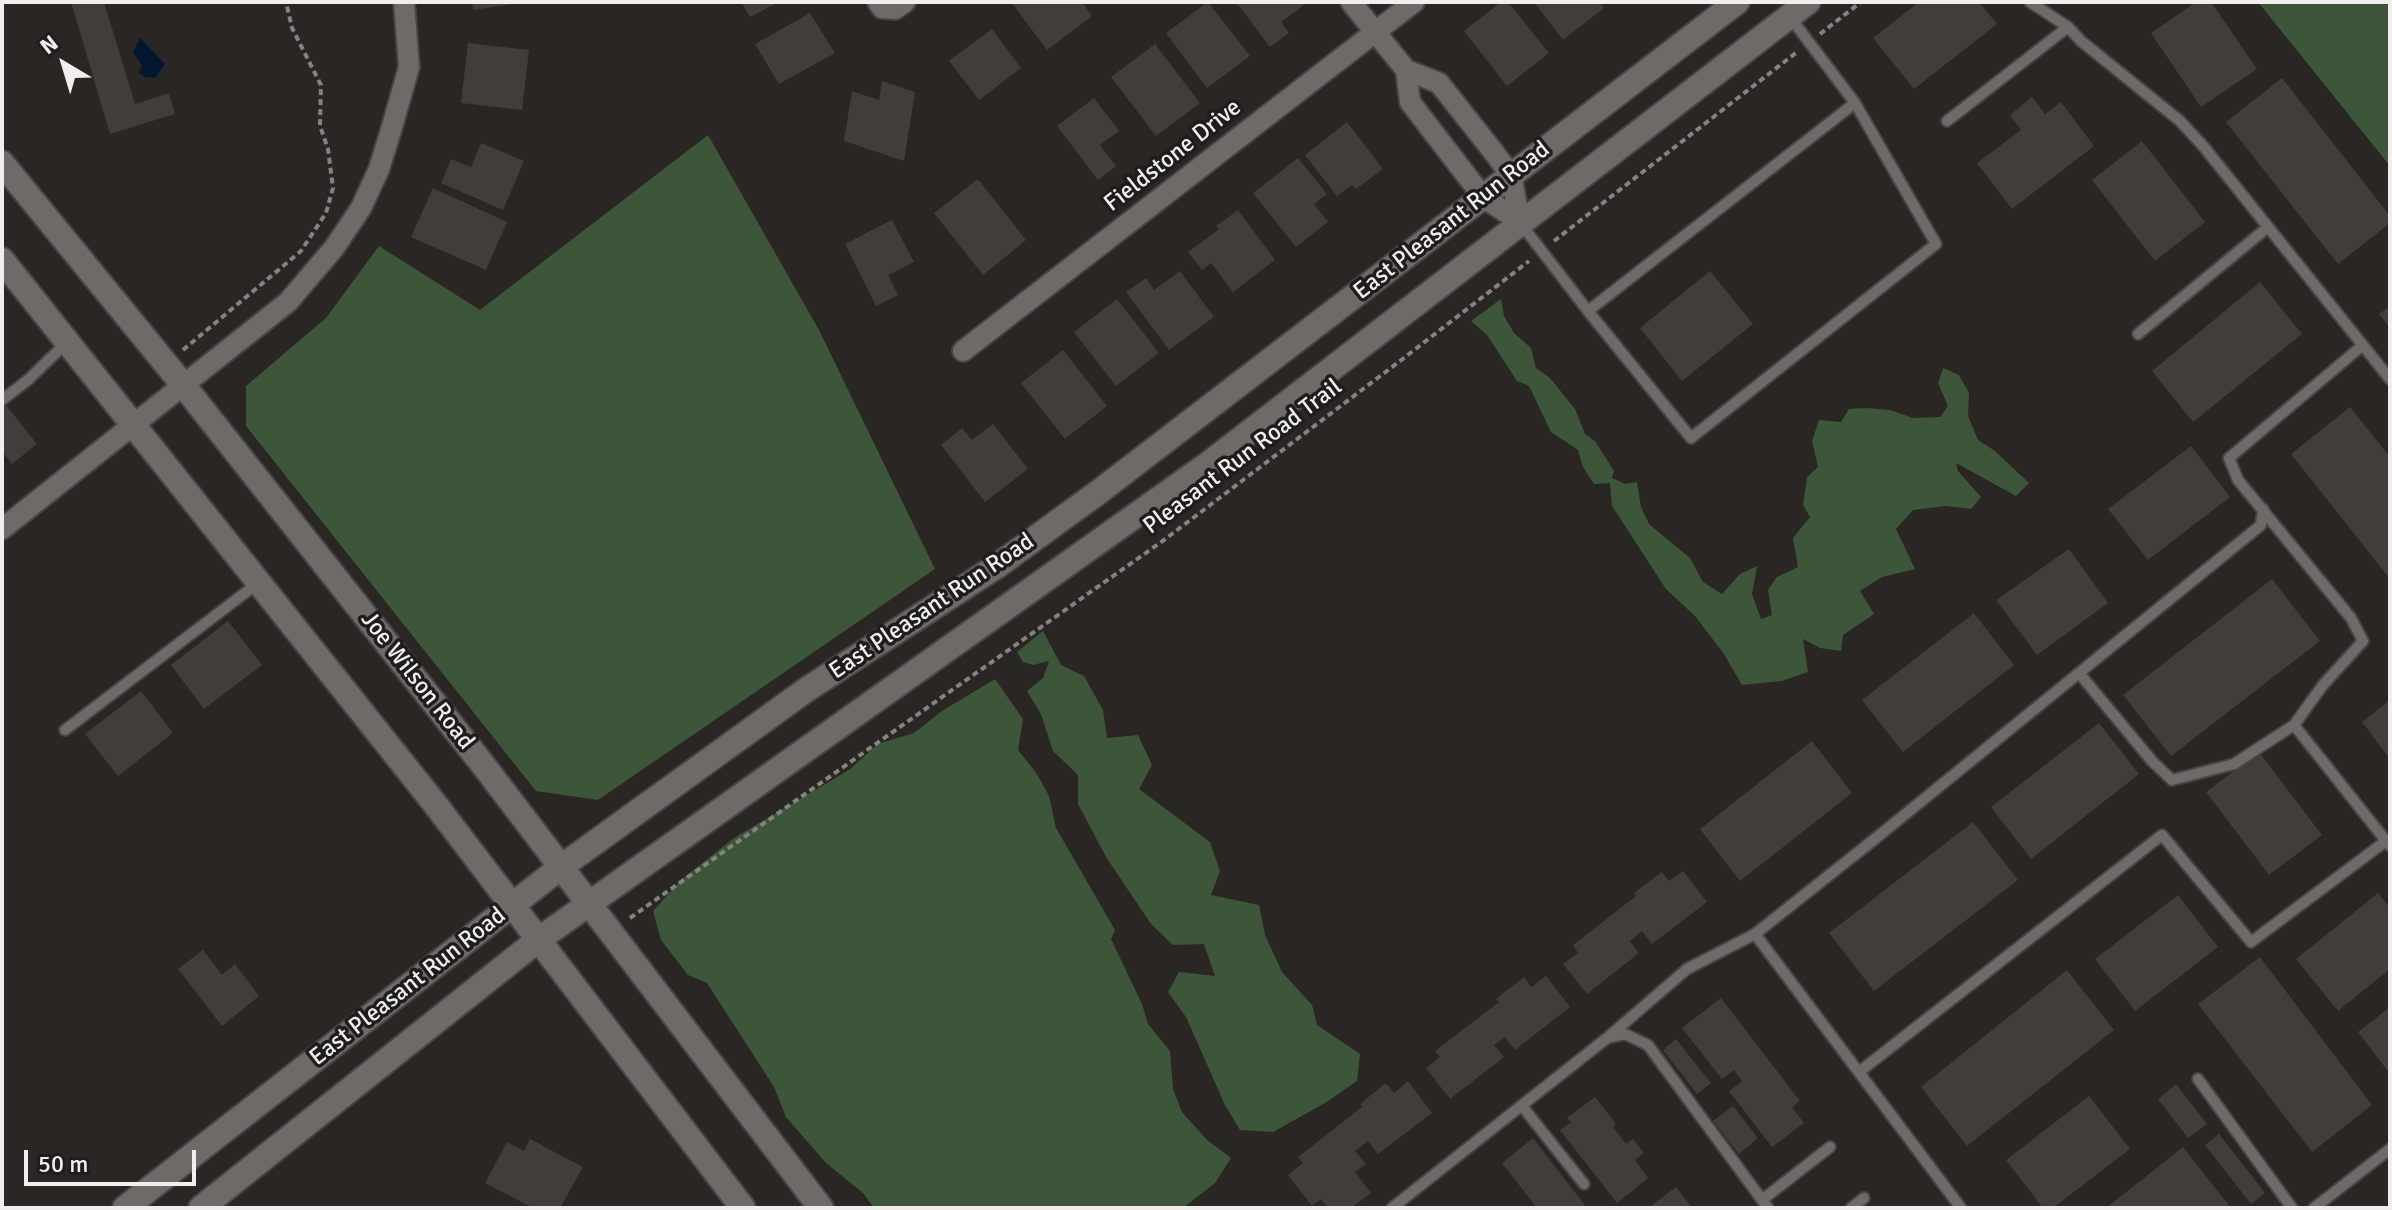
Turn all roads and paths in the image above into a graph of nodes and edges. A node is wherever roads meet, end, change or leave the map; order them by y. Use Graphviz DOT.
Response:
graph roads {
  1 [pos="286,2"];
  2 [pos="404,2"];
  3 [pos="1351,2"];
  4 [pos="1414,2"];
  5 [pos="1737,2"];
  6 [pos="1861,2"];
  7 [pos="2030,2"];
  8 [pos="1799,9"];
  9 [pos="2068,27"];
  10 [pos="1375,33"];
  11 [pos="1810,43"];
  12 [pos="1406,70"];
  13 [pos="1855,103"];
  14 [pos="1947,121"];
  15 [pos="2,163"];
  16 [pos="1511,175"];
  17 [pos="1483,197"];
  18 [pos="1520,222"];
  19 [pos="2268,227"];
  20 [pos="1542,250"];
  21 [pos="2,260"];
  22 [pos="1588,311"];
  23 [pos="2138,334"];
  24 [pos="68,342"];
  25 [pos="2363,345"];
  26 [pos="963,351"];
  27 [pos="166,365"];
  28 [pos="2390,379"];
  29 [pos="184,386"];
  30 [pos="2,400"];
  31 [pos="135,425"];
  32 [pos="2263,509"];
  33 [pos="2,529"];
  34 [pos="258,583"];
  35 [pos="2079,673"];
  36 [pos="2294,725"];
  37 [pos="65,730"];
  38 [pos="2388,844"];
  39 [pos="561,867"];
  40 [pos="589,903"];
  41 [pos="512,905"];
  42 [pos="630,918"];
  43 [pos="1755,934"];
  44 [pos="538,940"];
  45 [pos="1607,1038"];
  46 [pos="1859,1072"];
  47 [pos="2198,1079"];
  48 [pos="1522,1106"];
  49 [pos="1830,1147"];
  50 [pos="2390,1149"];
  51 [pos="1584,1184"];
  52 [pos="1864,1198"];
  53 [pos="1765,1204"];
  54 [pos="125,1208"];
  55 [pos="201,1208"];
  56 [pos="743,1208"];
  57 [pos="821,1208"];
  58 [pos="1392,1208"];
  59 [pos="1851,1208"];
  60 [pos="1961,1208"];
  61 [pos="2292,1208"];
  62 [pos="2314,1208"];
  1 -- 27 [label="path"];
  2 -- 29 [label="street"];
  3 -- 10 [label="street"];
  4 -- 10 [label="street, Fieldstone Drive"];
  5 -- 16 [label="main road, East Pleasant Run Road"];
  6 -- 11 [label="path, Pleasant Run Road Trail"];
  7 -- 9 [label="lane"];
  8 -- 11 [label="lane"];
  8 -- 18 [label="main road, East Pleasant Run Road"];
  9 -- 14 [label="lane"];
  9 -- 19 [label="lane"];
  10 -- 12 [label="street"];
  10 -- 26 [label="street, Fieldstone Drive"];
  11 -- 13 [label="lane"];
  11 -- 20 [label="path, Pleasant Run Road Trail"];
  12 -- 16 [label="street"];
  12 -- 17 [label="street"];
  13 -- 22 [label="lane"];
  13 -- 22 [label="lane"];
  15 -- 27 [label="main road, Joe Wilson Road"];
  16 -- 17 [label="main road, East Pleasant Run Road"];
  16 -- 18 [label="street"];
  17 -- 18 [label="street"];
  17 -- 39 [label="main road, East Pleasant Run Road"];
  18 -- 20 [label="lane"];
  18 -- 40 [label="main road, East Pleasant Run Road"];
  19 -- 23 [label="lane"];
  19 -- 25 [label="lane"];
  20 -- 22 [label="lane"];
  20 -- 42 [label="path, Pleasant Run Road Trail"];
  21 -- 24 [label="main road"];
  24 -- 30 [label="lane"];
  24 -- 31 [label="main road"];
  25 -- 28 [label="lane"];
  25 -- 32 [label="lane"];
  27 -- 29 [label="main road, Joe Wilson Road"];
  29 -- 31 [label="street"];
  29 -- 39 [label="main road, Joe Wilson Road"];
  31 -- 33 [label="street"];
  31 -- 34 [label="main road"];
  32 -- 35 [label="lane"];
  32 -- 36 [label="lane"];
  34 -- 37 [label="lane"];
  34 -- 41 [label="main road"];
  35 -- 36 [label="lane"];
  35 -- 43 [label="lane"];
  36 -- 38 [label="lane"];
  38 -- 46 [label="lane"];
  39 -- 40 [label="main road, Joe Wilson Road"];
  39 -- 41 [label="main road, East Pleasant Run Road"];
  40 -- 44 [label="main road, East Pleasant Run Road"];
  40 -- 57 [label="main road, Joe Wilson Road"];
  41 -- 44 [label="main road"];
  41 -- 54 [label="main road, East Pleasant Run Road"];
  43 -- 45 [label="lane"];
  43 -- 46 [label="lane"];
  44 -- 55 [label="main road, East Pleasant Run Road"];
  44 -- 56 [label="main road"];
  45 -- 48 [label="lane"];
  45 -- 53 [label="lane"];
  46 -- 60 [label="lane"];
  47 -- 61 [label="lane"];
  48 -- 51 [label="lane"];
  48 -- 58 [label="lane"];
  49 -- 53 [label="lane"];
  50 -- 62 [label="lane"];
  52 -- 59 [label="lane"];
}
